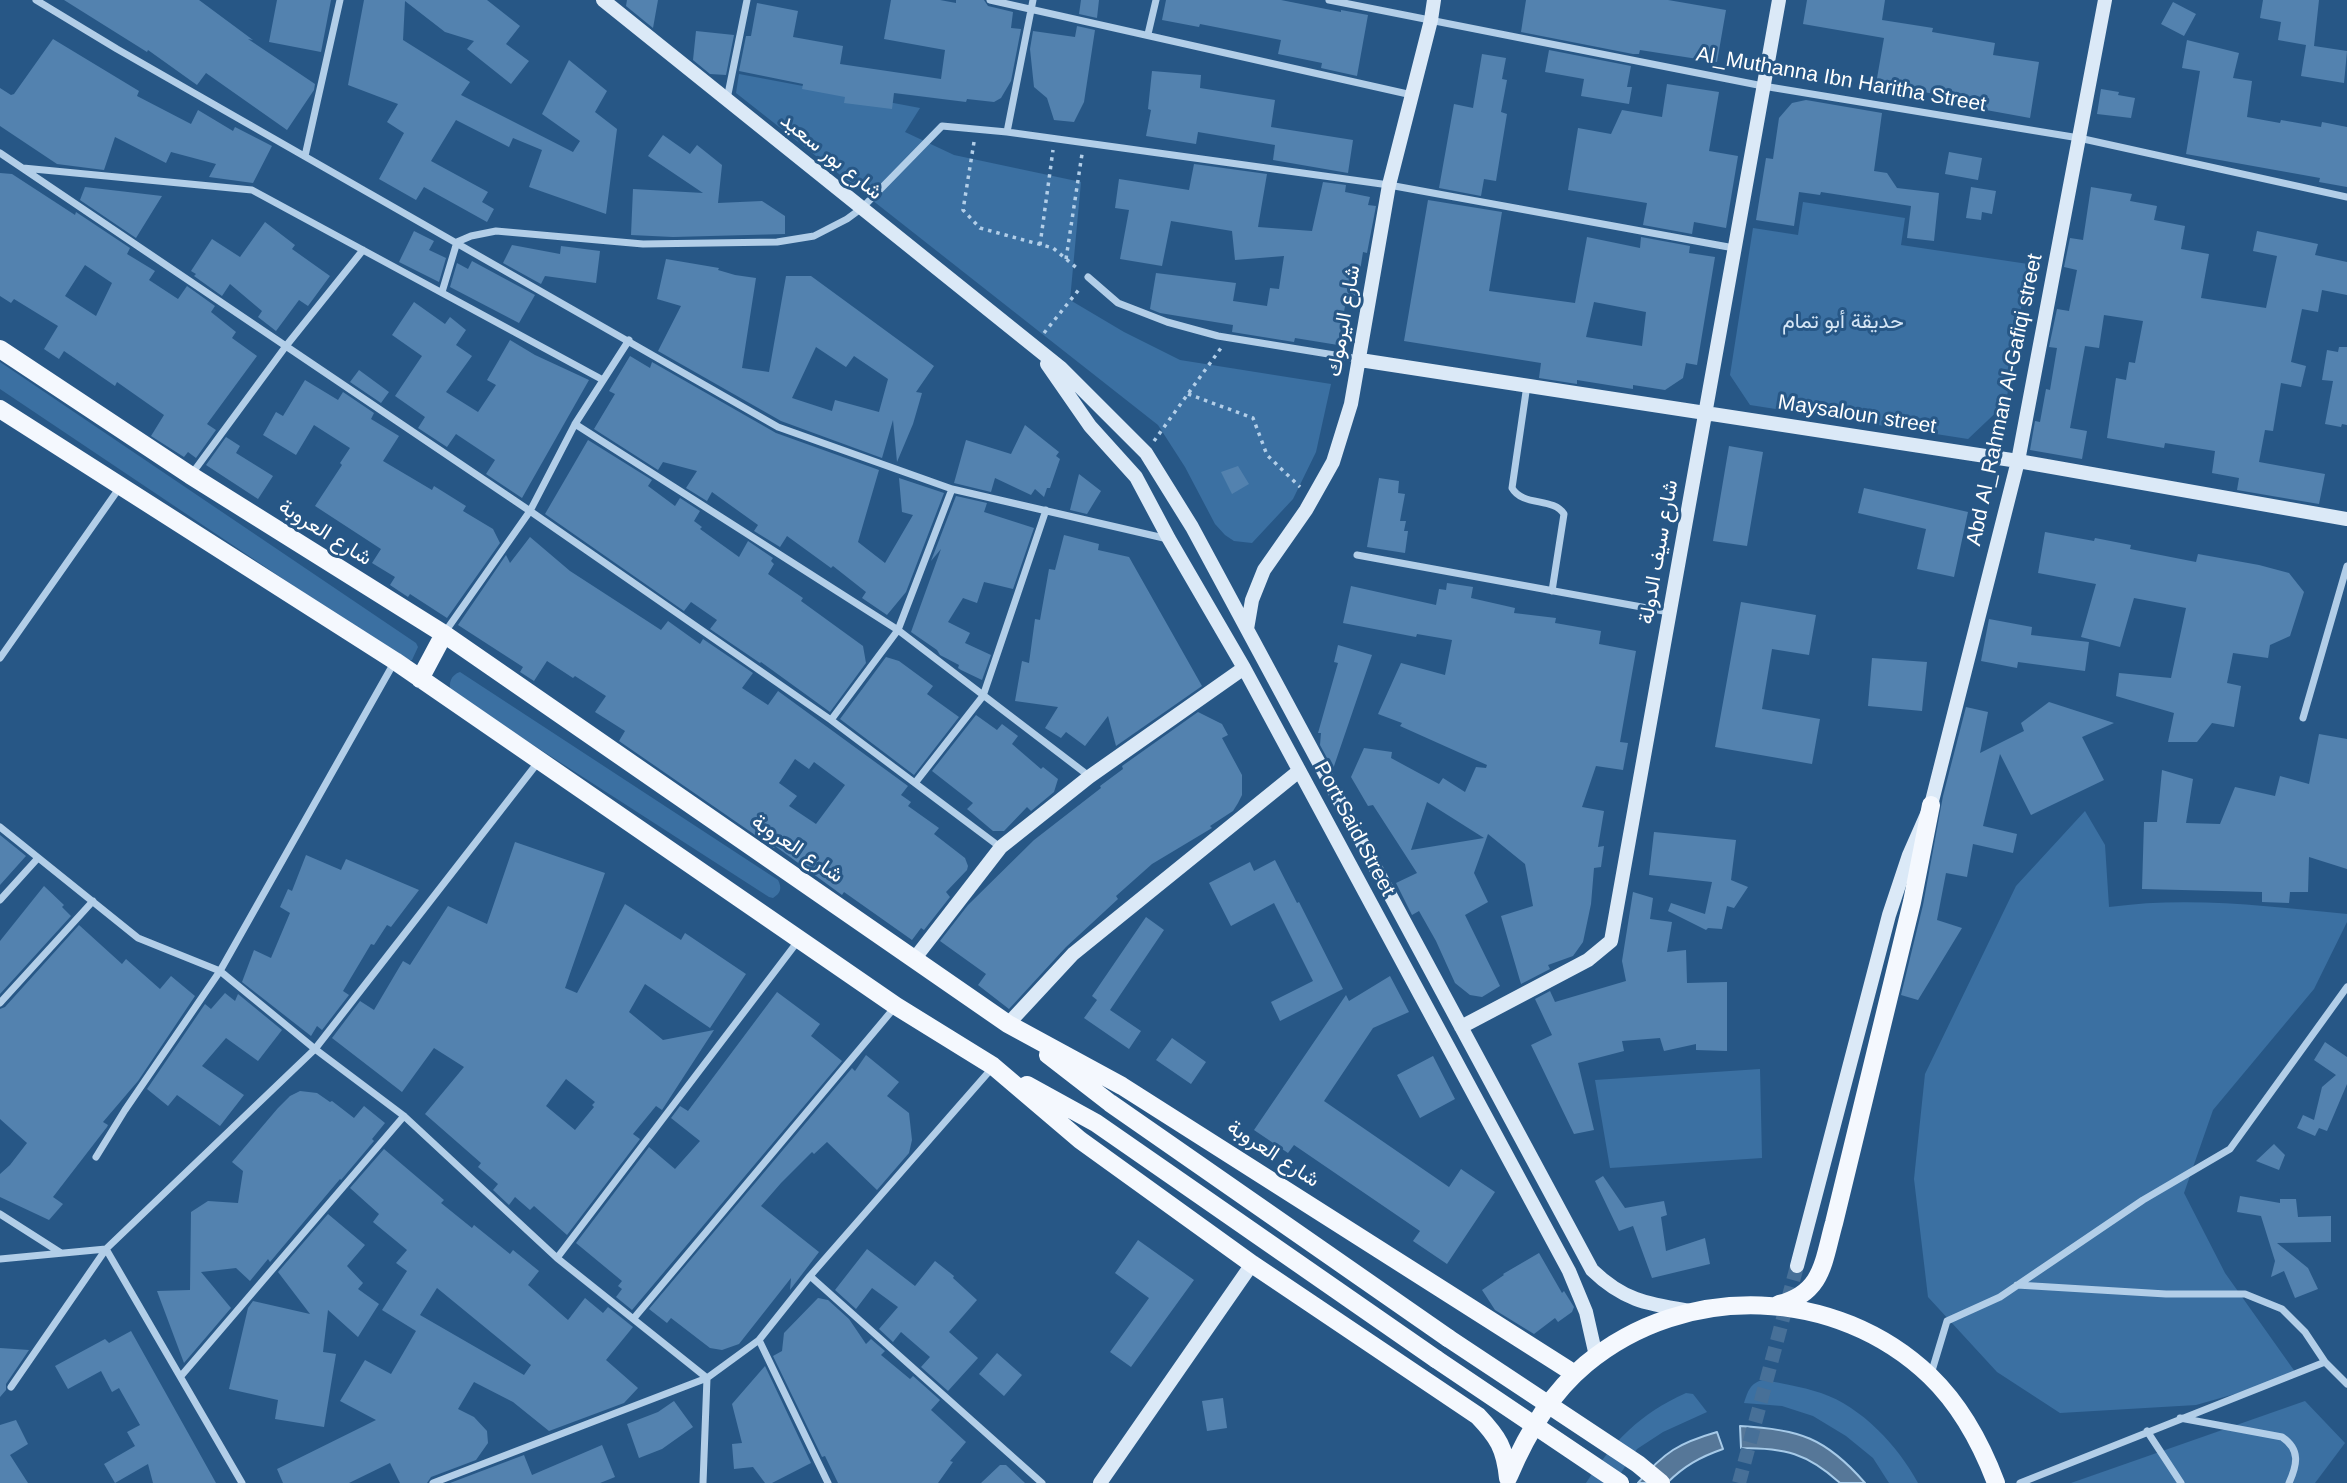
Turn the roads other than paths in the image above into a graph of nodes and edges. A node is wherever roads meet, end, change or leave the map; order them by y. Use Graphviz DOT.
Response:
graph roads {
  1 [pos="36,0"];
  2 [pos="340,0"];
  3 [pos="603,0"];
  4 [pos="747,0"];
  5 [pos="990,0"];
  6 [pos="1156,0"];
  7 [pos="1329,0"];
  8 [pos="1434,0"];
  9 [pos="1779,0"];
  10 [pos="2105,0"];
  11 [pos="1032,4"];
  12 [pos="1431,20"];
  13 [pos="1148,34"];
  14 [pos="1763,86"];
  15 [pos="1412,95"];
  16 [pos="727,100"];
  17 [pos="1007,132"];
  18 [pos="2079,138"];
  19 [pos="0,153"];
  20 [pos="305,156"];
  21 [pos="23,168"];
  22 [pos="1389,185"];
  23 [pos="2347,197"];
  24 [pos="862,208"];
  25 [pos="457,242"];
  26 [pos="1734,248"];
  27 [pos="363,250"];
  28 [pos="1088,278"];
  29 [pos="442,292"];
  30 [pos="629,340"];
  31 [pos="286,346"];
  32 [pos="1034,346"];
  33 [pos="0,349"];
  34 [pos="1360,360"];
  35 [pos="604,380"];
  36 [pos="1527,385"];
  37 [pos="0,409"];
  38 [pos="1705,413"];
  39 [pos="575,424"];
  40 [pos="2018,461"];
  41 [pos="190,475"];
  42 [pos="120,486"];
  43 [pos="953,489"];
  44 [pos="530,510"];
  45 [pos="1046,510"];
  46 [pos="2347,519"];
  47 [pos="1169,539"];
  48 [pos="1357,555"];
  49 [pos="2347,566"];
  50 [pos="1552,591"];
  51 [pos="1670,612"];
  52 [pos="1247,629"];
  53 [pos="898,631"];
  54 [pos="444,634"];
  55 [pos="0,658"];
  56 [pos="395,661"];
  57 [pos="1244,668"];
  58 [pos="420,679"];
  59 [pos="983,696"];
  60 [pos="2303,718"];
  61 [pos="831,720"];
  62 [pos="539,760"];
  63 [pos="1299,771"];
  64 [pos="1089,777"];
  65 [pos="915,783"];
  66 [pos="1931,805"];
  67 [pos="0,827"];
  68 [pos="1001,847"];
  69 [pos="38,858"];
  70 [pos="0,900"];
  71 [pos="93,901"];
  72 [pos="799,939"];
  73 [pos="915,958"];
  74 [pos="220,971"];
  75 [pos="2347,987"];
  76 [pos="0,1003"];
  77 [pos="896,1006"];
  78 [pos="1008,1024"];
  79 [pos="1461,1027"];
  80 [pos="314,1049"];
  81 [pos="993,1066"];
  82 [pos="404,1116"];
  83 [pos="96,1157"];
  84 [pos="0,1214"];
  85 [pos="106,1249"];
  86 [pos="62,1253"];
  87 [pos="557,1258"];
  88 [pos="0,1259"];
  89 [pos="1252,1264"];
  90 [pos="1797,1266"];
  91 [pos="810,1276"];
  92 [pos="2017,1285"];
  93 [pos="1772,1306"];
  94 [pos="1691,1311"];
  95 [pos="634,1318"];
  96 [pos="759,1340"];
  97 [pos="1596,1356"];
  98 [pos="2325,1362"];
  99 [pos="1575,1374"];
  100 [pos="181,1376"];
  101 [pos="1930,1377"];
  102 [pos="707,1378"];
  103 [pos="2347,1384"];
  104 [pos="11,1387"];
  105 [pos="2179,1418"];
  106 [pos="2147,1432"];
  107 [pos="1507,1480"];
  108 [pos="242,1483"];
  109 [pos="433,1483"];
  110 [pos="703,1483"];
  111 [pos="828,1483"];
  112 [pos="1042,1483"];
  113 [pos="1100,1483"];
  114 [pos="1620,1483"];
  115 [pos="1661,1483"];
  116 [pos="1996,1483"];
  117 [pos="2020,1483"];
  118 [pos="2181,1483"];
  119 [pos="2288,1483"];
  1 -- 20 [label="street"];
  2 -- 20 [label="street"];
  3 -- 16 [label="main road, شارع بور سعيد"];
  4 -- 16 [label="street"];
  5 -- 11 [label="street"];
  6 -- 13 [label="street"];
  7 -- 12 [label="street, Al_Muthanna Ibn Haritha Street"];
  8 -- 12 [label="main road, شارع اليرموك"];
  9 -- 14 [label="main road, شارع سيف الدولة"];
  10 -- 18 [label="main road, Abd Al_Rahman Al-Gafiqi street"];
  11 -- 13 [label="street"];
  11 -- 17 [label="street"];
  12 -- 14 [label="street, Al_Muthanna Ibn Haritha Street"];
  12 -- 15 [label="main road, شارع اليرموك"];
  13 -- 15 [label="street"];
  14 -- 18 [label="street, Al_Muthanna Ibn Haritha Street"];
  14 -- 26 [label="main road, شارع سيف الدولة"];
  15 -- 22 [label="main road, شارع اليرموك"];
  16 -- 24 [label="main road, شارع بور سعيد"];
  17 -- 22 [label="street"];
  17 -- 24 [label="street"];
  18 -- 23 [label="street, Al_Muthanna Ibn Haritha Street"];
  18 -- 40 [label="main road, Abd Al_Rahman Al-Gafiqi street"];
  19 -- 21 [label="street"];
  20 -- 25 [label="street"];
  21 -- 27 [label="street"];
  21 -- 31 [label="street"];
  22 -- 26 [label="street"];
  22 -- 34 [label="main road, شارع اليرموك"];
  24 -- 25 [label="street"];
  24 -- 32 [label="main road, شارع بور سعيد"];
  25 -- 29 [label="street"];
  25 -- 30 [label="street"];
  26 -- 38 [label="main road, شارع سيف الدولة"];
  27 -- 29 [label="street"];
  27 -- 31 [label="street"];
  28 -- 34 [label="street"];
  29 -- 35 [label="street"];
  30 -- 35 [label="street"];
  30 -- 43 [label="street"];
  31 -- 41 [label="street"];
  31 -- 44 [label="street"];
  32 -- 47 [label="main road, Port Said Street"];
  32 -- 52 [label="main road"];
  33 -- 41 [label="main road, شارع العروبة"];
  34 -- 36 [label="main road, Maysaloun street"];
  34 -- 52 [label="main road, شارع اليرموك"];
  35 -- 39 [label="street"];
  36 -- 38 [label="main road, Maysaloun street"];
  36 -- 50 [label="street"];
  37 -- 42 [label="main road"];
  38 -- 40 [label="main road, Maysaloun street"];
  38 -- 51 [label="main road, شارع سيف الدولة"];
  39 -- 44 [label="street"];
  39 -- 53 [label="street"];
  40 -- 46 [label="main road, Maysaloun street"];
  40 -- 66 [label="main road, Abd Al_Rahman Al-Gafiqi street"];
  41 -- 54 [label="main road, شارع العروبة"];
  42 -- 55 [label="street"];
  42 -- 56 [label="main road"];
  43 -- 45 [label="street"];
  43 -- 53 [label="street"];
  44 -- 54 [label="street"];
  44 -- 61 [label="street"];
  45 -- 47 [label="street"];
  45 -- 59 [label="street"];
  47 -- 57 [label="main road, Port Said Street"];
  48 -- 50 [label="street"];
  49 -- 60 [label="street"];
  50 -- 51 [label="street"];
  51 -- 79 [label="main road, شارع سيف الدولة"];
  52 -- 79 [label="main road"];
  53 -- 59 [label="street"];
  53 -- 61 [label="street"];
  54 -- 58 [label="main road"];
  54 -- 73 [label="main road, شارع العروبة"];
  56 -- 58 [label="main road"];
  56 -- 74 [label="street"];
  57 -- 63 [label="main road, Port Said Street"];
  57 -- 64 [label="main road"];
  58 -- 62 [label="main road"];
  59 -- 64 [label="street"];
  59 -- 65 [label="street"];
  61 -- 65 [label="street"];
  62 -- 72 [label="main road"];
  62 -- 80 [label="street"];
  63 -- 78 [label="main road"];
  63 -- 97 [label="main road, Port Said Street"];
  64 -- 68 [label="main road"];
  65 -- 68 [label="street"];
  66 -- 90 [label="main road, Abd Al_Rahman Al-Gafiqi street"];
  66 -- 93 [label="main road"];
  67 -- 69 [label="street"];
  68 -- 73 [label="main road"];
  69 -- 70 [label="street"];
  69 -- 71 [label="street"];
  71 -- 74 [label="street"];
  71 -- 76 [label="street"];
  72 -- 77 [label="main road"];
  72 -- 87 [label="street"];
  73 -- 78 [label="main road, شارع العروبة"];
  74 -- 80 [label="street"];
  74 -- 83 [label="street"];
  75 -- 92 [label="street"];
  77 -- 81 [label="main road"];
  77 -- 95 [label="street"];
  78 -- 99 [label="main road, شارع العروبة"];
  78 -- 115 [label="main road, bridge"];
  79 -- 94 [label="main road"];
  80 -- 82 [label="street"];
  80 -- 85 [label="street"];
  81 -- 89 [label="main road"];
  81 -- 91 [label="street"];
  81 -- 114 [label="main road, bridge"];
  82 -- 87 [label="street"];
  82 -- 100 [label="street"];
  84 -- 86 [label="street"];
  85 -- 86 [label="street"];
  85 -- 100 [label="street"];
  85 -- 104 [label="street"];
  86 -- 88 [label="street"];
  87 -- 95 [label="street"];
  89 -- 107 [label="main road"];
  89 -- 113 [label="main road"];
  91 -- 96 [label="street"];
  91 -- 112 [label="street"];
  92 -- 98 [label="street"];
  92 -- 101 [label="street"];
  93 -- 94 [label="main road"];
  93 -- 101 [label="main road"];
  94 -- 97 [label="main road"];
  95 -- 102 [label="street"];
  96 -- 102 [label="street"];
  96 -- 111 [label="street"];
  97 -- 99 [label="main road"];
  98 -- 103 [label="street"];
  98 -- 105 [label="street"];
  99 -- 107 [label="main road"];
  100 -- 108 [label="street"];
  101 -- 116 [label="main road"];
  102 -- 109 [label="street"];
  102 -- 110 [label="street"];
  105 -- 106 [label="street"];
  105 -- 119 [label="street"];
  106 -- 117 [label="street"];
  106 -- 118 [label="street"];
}
